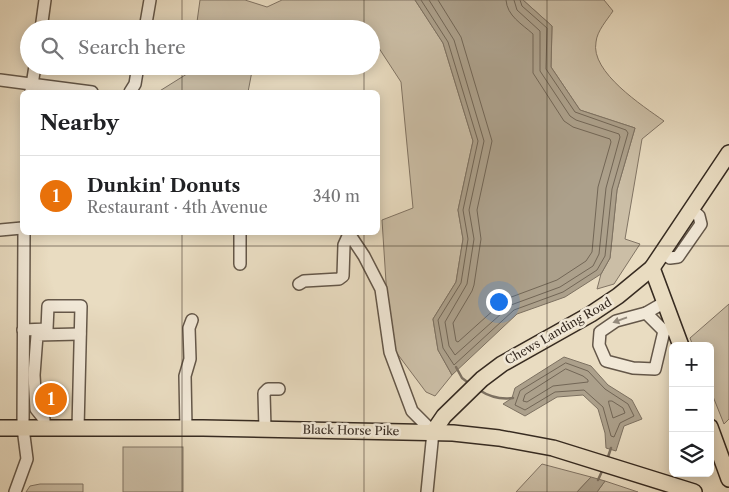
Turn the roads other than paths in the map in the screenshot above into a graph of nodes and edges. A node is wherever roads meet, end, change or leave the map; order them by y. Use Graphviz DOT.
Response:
graph roads {
  1 [pos="45,0"];
  2 [pos="150,0"];
  3 [pos="42,20"];
  4 [pos="147,20"];
  5 [pos="33,75"];
  6 [pos="136,75"];
  7 [pos="0,80"];
  8 [pos="31,89"];
  9 [pos="51,90"];
  10 [pos="132,90"];
  11 [pos="729,153"];
  12 [pos="20,228"];
  13 [pos="0,230"];
  14 [pos="24,235"];
  15 [pos="240,235"];
  16 [pos="347,235"];
  17 [pos="349,235"];
  18 [pos="240,264"];
  19 [pos="652,268"];
  20 [pos="299,284"];
  21 [pos="665,302"];
  22 [pos="646,313"];
  23 [pos="192,320"];
  24 [pos="669,329"];
  25 [pos="24,330"];
  26 [pos="44,333"];
  27 [pos="80,334"];
  28 [pos="678,342"];
  29 [pos="278,389"];
  30 [pos="0,428"];
  31 [pos="23,428"];
  32 [pos="44,428"];
  33 [pos="78,428"];
  34 [pos="186,428"];
  35 [pos="265,429"];
  36 [pos="433,432"];
  37 [pos="712,432"];
  38 [pos="729,479"];
  39 [pos="15,492"];
  40 [pos="427,492"];
  41 [pos="694,492"];
  1 -- 3 [label="street"];
  2 -- 4 [label="street"];
  5 -- 8 [label="street"];
  6 -- 10 [label="street"];
  7 -- 8 [label="street"];
  8 -- 9 [label="street"];
  11 -- 19 [label="main road, Chews Landing Road"];
  12 -- 13 [label="street"];
  14 -- 25 [label="street"];
  15 -- 18 [label="street"];
  16 -- 20 [label="street"];
  17 -- 36 [label="street"];
  19 -- 21 [label="main road"];
  19 -- 36 [label="main road, Chews Landing Road"];
  21 -- 22 [label="street"];
  21 -- 24 [label="main road"];
  22 -- 24 [label="street"];
  22 -- 24 [label="street, one-way"];
  23 -- 34 [label="street"];
  24 -- 28 [label="main road"];
  25 -- 26 [label="street"];
  25 -- 31 [label="street"];
  26 -- 27 [label="street"];
  26 -- 27 [label="street"];
  26 -- 32 [label="street"];
  27 -- 33 [label="street"];
  29 -- 35 [label="street"];
  30 -- 31 [label="main road, Black Horse Pike"];
  31 -- 32 [label="main road, Black Horse Pike"];
  31 -- 39 [label="street"];
  32 -- 33 [label="main road, Black Horse Pike"];
  33 -- 34 [label="main road, Black Horse Pike"];
  34 -- 35 [label="main road, Black Horse Pike"];
  35 -- 36 [label="main road, Black Horse Pike"];
  36 -- 40 [label="street"];
  36 -- 41 [label="main road, Black Horse Pike"];
  37 -- 38 [label="main road"];
}
